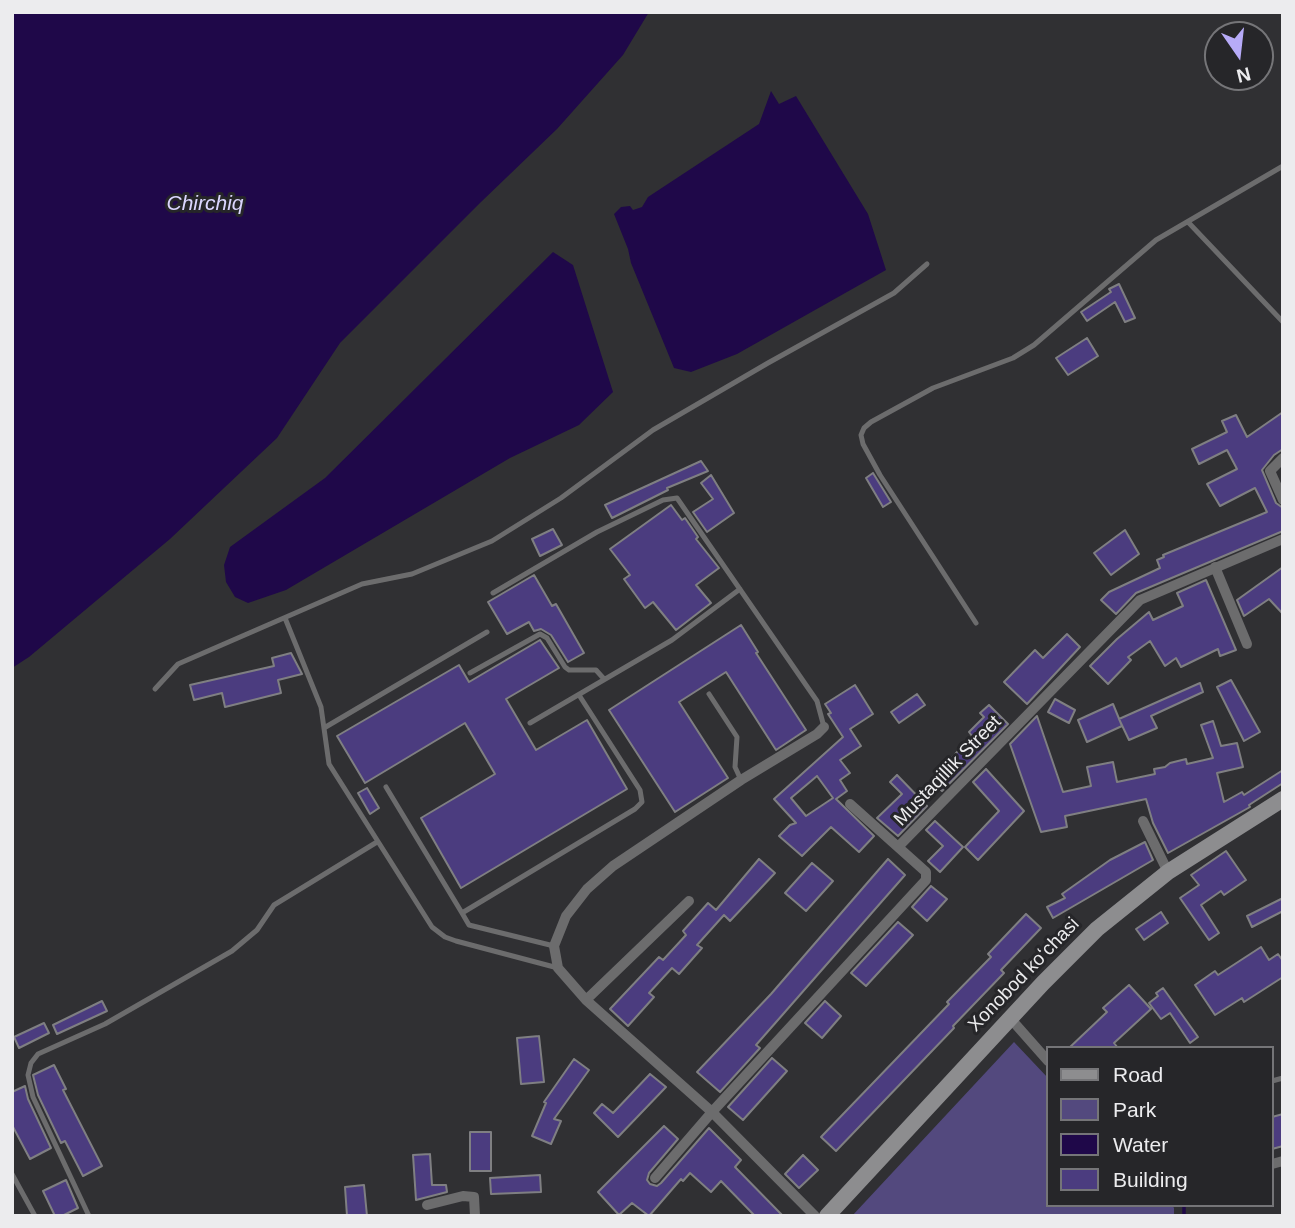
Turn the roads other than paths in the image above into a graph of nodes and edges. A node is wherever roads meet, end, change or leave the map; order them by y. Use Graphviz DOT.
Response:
graph roads {
  1 [pos="1283,166"];
  2 [pos="1188,222"];
  3 [pos="927,264"];
  4 [pos="1283,322"];
  5 [pos="1283,458"];
  6 [pos="1283,500"];
  7 [pos="1283,539"];
  8 [pos="1215,567"];
  9 [pos="740,589"];
  10 [pos="493,593"];
  11 [pos="285,618"];
  12 [pos="976,623"];
  13 [pos="487,632"];
  14 [pos="1247,644"];
  15 [pos="470,673"];
  16 [pos="604,679"];
  17 [pos="155,689"];
  18 [pos="709,694"];
  19 [pos="579,695"];
  20 [pos="530,723"];
  21 [pos="824,727"];
  22 [pos="324,728"];
  23 [pos="741,780"];
  24 [pos="386,787"];
  25 [pos="1283,799"];
  26 [pos="850,804"];
  27 [pos="1143,821"];
  28 [pos="377,842"];
  29 [pos="898,847"];
  30 [pos="1168,872"];
  31 [pos="689,901"];
  32 [pos="462,914"];
  33 [pos="554,946"];
  34 [pos="558,968"];
  35 [pos="586,1000"];
  36 [pos="1010,1018"];
  37 [pos="1046,1059"];
  38 [pos="712,1112"];
  39 [pos="12,1174"];
  40 [pos="655,1178"];
  41 [pos="427,1205"];
  42 [pos="35,1216"];
  43 [pos="89,1216"];
  44 [pos="475,1216"];
  45 [pos="815,1216"];
  46 [pos="827,1216"];
  1 -- 2 [label="lane"];
  2 -- 4 [label="lane"];
  2 -- 12 [label="lane"];
  3 -- 11 [label="lane"];
  5 -- 6 [label="street"];
  7 -- 8 [label="street, Mustaqillik Street"];
  8 -- 14 [label="street"];
  8 -- 29 [label="street, Mustaqillik Street"];
  9 -- 10 [label="lane"];
  9 -- 16 [label="lane"];
  9 -- 21 [label="lane"];
  11 -- 17 [label="lane"];
  11 -- 22 [label="lane"];
  13 -- 22 [label="lane"];
  15 -- 16 [label="lane"];
  16 -- 19 [label="lane"];
  18 -- 23 [label="lane"];
  19 -- 20 [label="lane"];
  19 -- 32 [label="lane"];
  21 -- 23 [label="street"];
  22 -- 28 [label="lane"];
  23 -- 33 [label="street"];
  24 -- 32 [label="lane"];
  25 -- 30 [label="main road, Xonobod koʻchasi"];
  26 -- 29 [label="street"];
  27 -- 30 [label="street"];
  28 -- 34 [label="lane"];
  28 -- 43 [label="lane"];
  29 -- 38 [label="street, Mustaqillik Street"];
  30 -- 36 [label="main road, Xonobod koʻchasi"];
  31 -- 35 [label="street"];
  32 -- 33 [label="lane"];
  33 -- 34 [label="street"];
  34 -- 35 [label="street"];
  35 -- 38 [label="street"];
  36 -- 37 [label="street"];
  36 -- 46 [label="main road, Xonobod koʻchasi"];
  38 -- 40 [label="street, Mustaqillik Street"];
  38 -- 45 [label="street"];
  39 -- 42 [label="lane"];
  41 -- 44 [label="street"];
}
